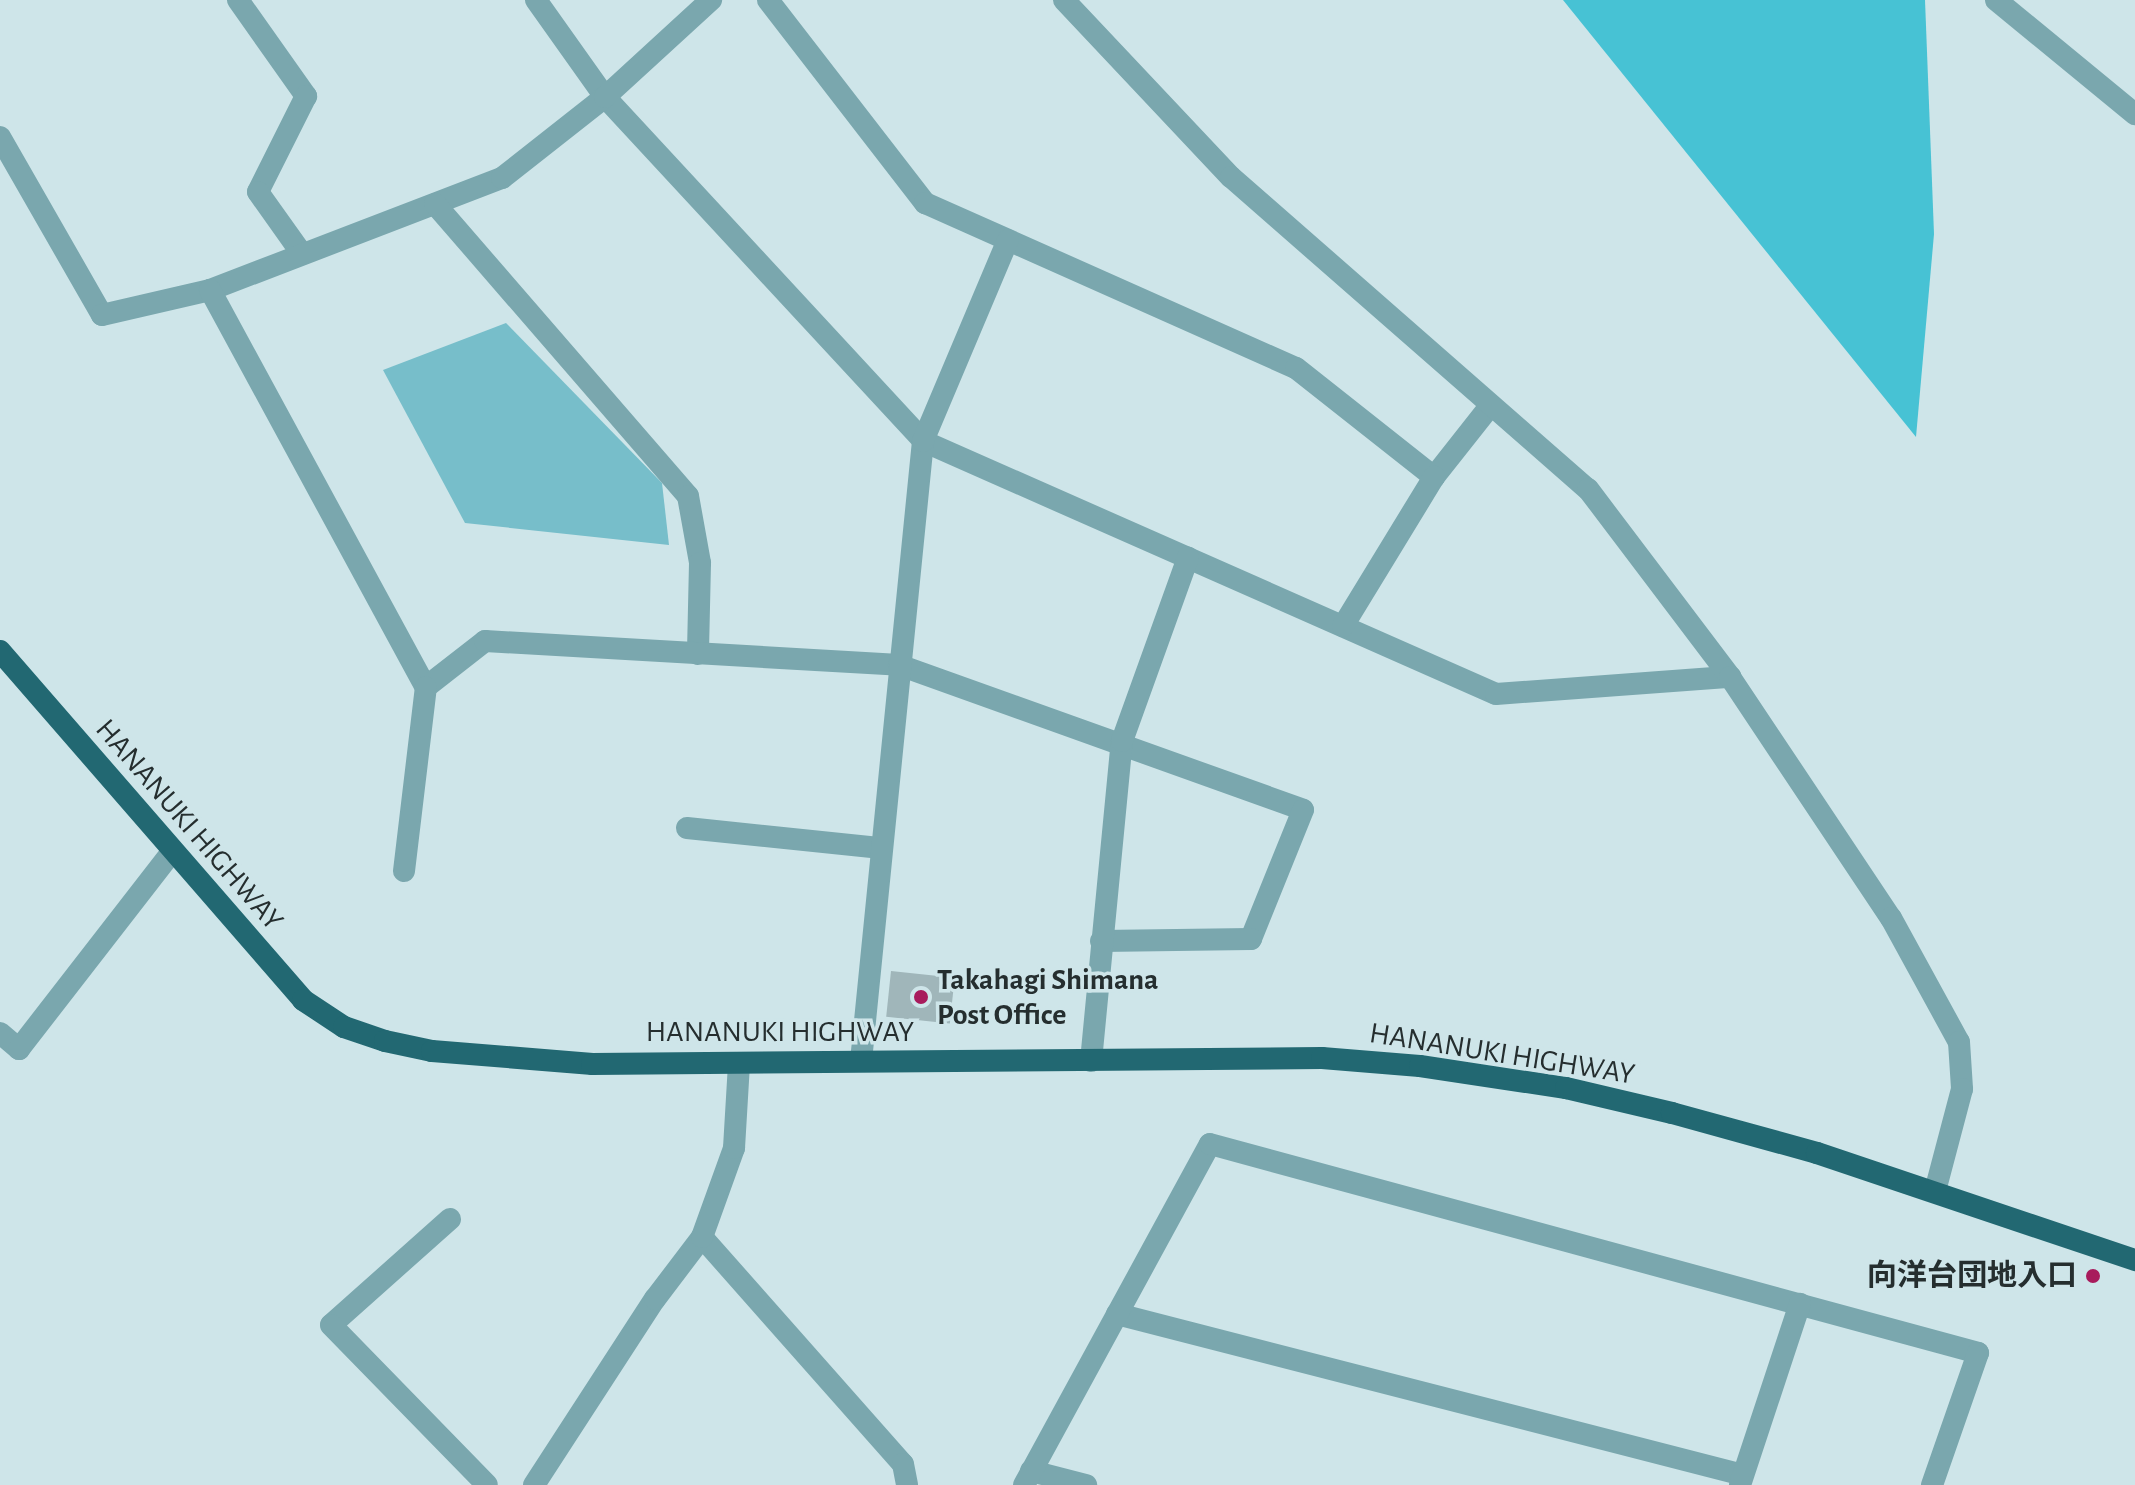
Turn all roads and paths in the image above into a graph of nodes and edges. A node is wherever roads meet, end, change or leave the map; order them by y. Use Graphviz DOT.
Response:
graph roads {
  1 [pos="238,0"];
  2 [pos="536,0"];
  3 [pos="711,0"];
  4 [pos="768,0"];
  5 [pos="1064,0"];
  6 [pos="1996,0"];
  7 [pos="605,97"];
  8 [pos="2135,114"];
  9 [pos="0,137"];
  10 [pos="435,204"];
  11 [pos="1008,240"];
  12 [pos="302,254"];
  13 [pos="210,290"];
  14 [pos="1490,406"];
  15 [pos="923,441"];
  16 [pos="1434,477"];
  17 [pos="1188,558"];
  18 [pos="1343,626"];
  19 [pos="0,651"];
  20 [pos="698,654"];
  21 [pos="899,665"];
  22 [pos="1730,677"];
  23 [pos="426,687"];
  24 [pos="1122,741"];
  25 [pos="687,828"];
  26 [pos="879,848"];
  27 [pos="172,852"];
  28 [pos="404,871"];
  29 [pos="1101,941"];
  30 [pos="0,1033"];
  31 [pos="861,1061"];
  32 [pos="1091,1061"];
  33 [pos="739,1063"];
  34 [pos="1935,1191"];
  35 [pos="450,1219"];
  36 [pos="702,1237"];
  37 [pos="2135,1260"];
  38 [pos="1800,1304"];
  39 [pos="1117,1314"];
  40 [pos="1028,1478"];
  41 [pos="1742,1480"];
  42 [pos="487,1485"];
  43 [pos="534,1485"];
  44 [pos="907,1485"];
  45 [pos="1086,1485"];
  46 [pos="1932,1485"];
  1 -- 12 [label="street"];
  2 -- 7 [label="street"];
  3 -- 7 [label="street"];
  4 -- 11 [label="street"];
  5 -- 14 [label="street"];
  6 -- 8 [label="street"];
  7 -- 10 [label="street"];
  7 -- 15 [label="street"];
  9 -- 13 [label="street"];
  10 -- 12 [label="street"];
  10 -- 20 [label="street"];
  11 -- 15 [label="street"];
  11 -- 16 [label="street"];
  12 -- 13 [label="street"];
  13 -- 23 [label="street"];
  14 -- 16 [label="street"];
  14 -- 22 [label="street"];
  15 -- 17 [label="street"];
  15 -- 21 [label="street"];
  16 -- 18 [label="street"];
  17 -- 18 [label="street"];
  17 -- 24 [label="street"];
  18 -- 22 [label="street"];
  19 -- 27 [label="highway, HANANUKI HIGHWAY"];
  20 -- 21 [label="street"];
  20 -- 23 [label="street"];
  21 -- 24 [label="street"];
  21 -- 26 [label="street"];
  22 -- 34 [label="street"];
  23 -- 28 [label="street"];
  24 -- 29 [label="street"];
  24 -- 29 [label="street"];
  25 -- 26 [label="street"];
  26 -- 31 [label="street"];
  27 -- 30 [label="street"];
  27 -- 33 [label="highway, HANANUKI HIGHWAY"];
  29 -- 32 [label="street"];
  31 -- 32 [label="highway, HANANUKI HIGHWAY"];
  31 -- 33 [label="highway, HANANUKI HIGHWAY"];
  32 -- 34 [label="highway, HANANUKI HIGHWAY"];
  33 -- 36 [label="street"];
  34 -- 37 [label="highway, HANANUKI HIGHWAY"];
  35 -- 42 [label="street"];
  36 -- 43 [label="street"];
  36 -- 44 [label="street"];
  38 -- 39 [label="street"];
  38 -- 41 [label="street"];
  38 -- 46 [label="street"];
  39 -- 40 [label="street"];
  39 -- 41 [label="street"];
  40 -- 45 [label="street"];
}
